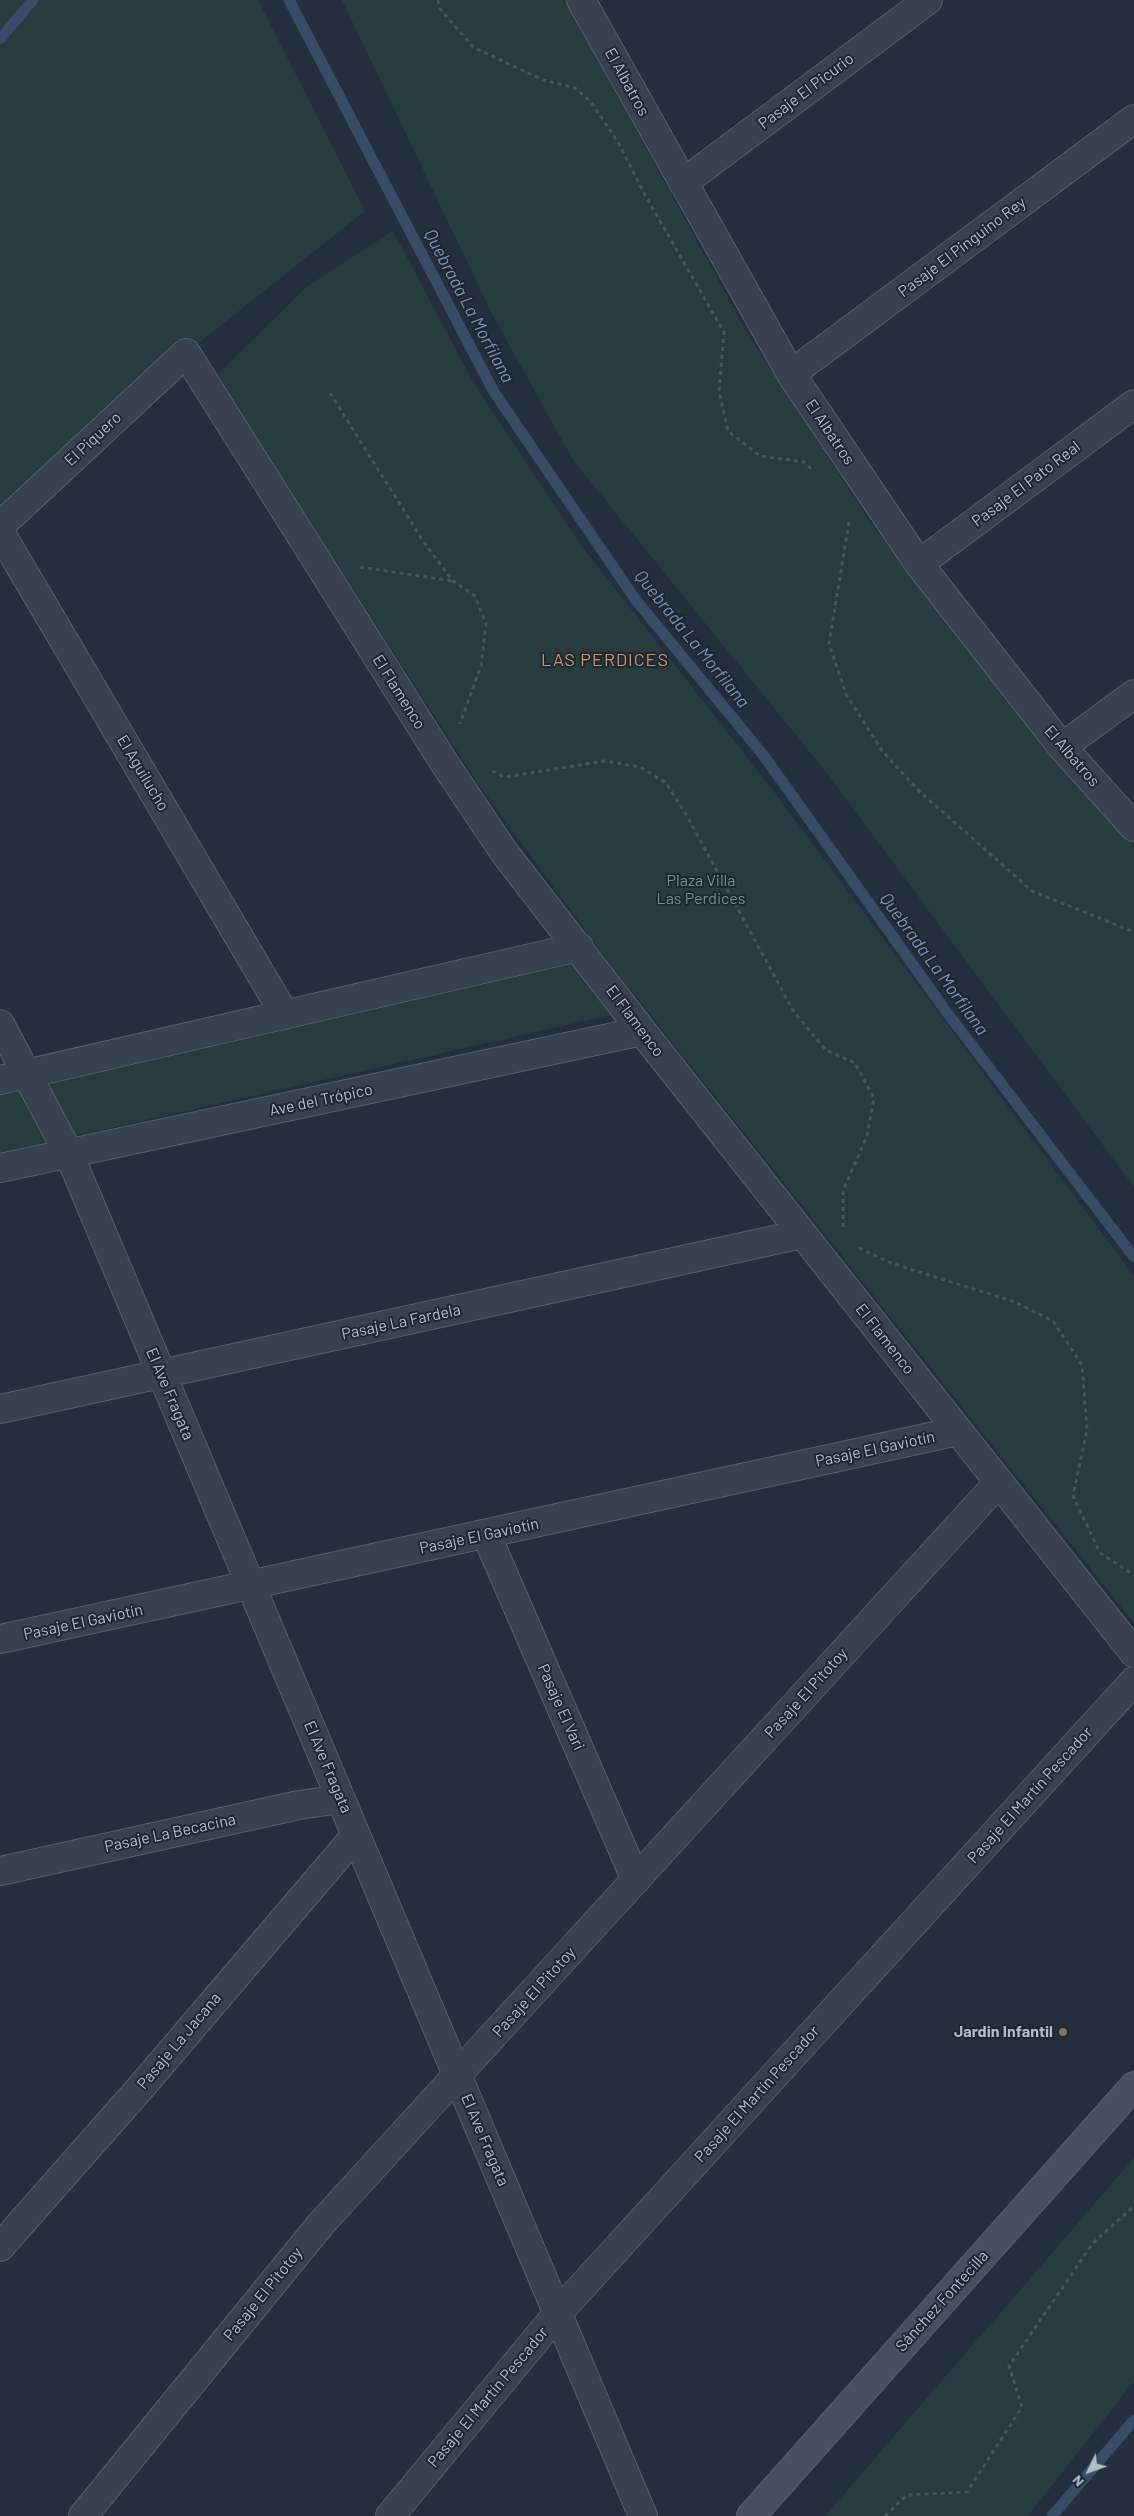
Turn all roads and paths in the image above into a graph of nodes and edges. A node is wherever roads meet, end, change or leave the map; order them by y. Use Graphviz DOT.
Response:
graph roads {
  1 [pos="438,0"];
  2 [pos="581,0"];
  3 [pos="928,0"];
  4 [pos="1134,119"];
  5 [pos="683,183"];
  6 [pos="186,353"];
  7 [pos="790,374"];
  8 [pos="330,393"];
  9 [pos="1134,404"];
  10 [pos="816,474"];
  11 [pos="851,514"];
  12 [pos="0,526"];
  13 [pos="0,532"];
  14 [pos="316,560"];
  15 [pos="919,564"];
  16 [pos="453,581"];
  17 [pos="1134,694"];
  18 [pos="458,730"];
  19 [pos="1062,747"];
  20 [pos="484,768"];
  21 [pos="1134,826"];
  22 [pos="1134,932"];
  23 [pos="579,947"];
  24 [pos="285,1014"];
  25 [pos="0,1024"];
  26 [pos="642,1031"];
  27 [pos="28,1074"];
  28 [pos="0,1080"];
  29 [pos="69,1154"];
  30 [pos="0,1168"];
  31 [pos="847,1232"];
  32 [pos="802,1234"];
  33 [pos="856,1245"];
  34 [pos="162,1374"];
  35 [pos="0,1408"];
  36 [pos="958,1431"];
  37 [pos="998,1482"];
  38 [pos="486,1534"];
  39 [pos="1134,1575"];
  40 [pos="251,1586"];
  41 [pos="0,1639"];
  42 [pos="1134,1653"];
  43 [pos="1134,1681"];
  44 [pos="341,1799"];
  45 [pos="356,1835"];
  46 [pos="0,1871"];
  47 [pos="636,1880"];
  48 [pos="458,2075"];
  49 [pos="1134,2086"];
  50 [pos="1134,2206"];
  51 [pos="0,2247"];
  52 [pos="558,2313"];
  53 [pos="83,2516"];
  54 [pos="390,2516"];
  55 [pos="644,2516"];
  56 [pos="751,2516"];
  57 [pos="885,2516"];
  1 -- 10 [label="path"];
  2 -- 5 [label="street, El Albatros"];
  3 -- 5 [label="street, Pasaje El Picurio"];
  4 -- 7 [label="street, Pasaje El Pinguino Rey"];
  5 -- 7 [label="street, El Albatros"];
  6 -- 12 [label="street, El Piquero"];
  6 -- 14 [label="street, El Flamenco"];
  7 -- 15 [label="street, El Albatros"];
  8 -- 16 [label="path"];
  9 -- 15 [label="street, Pasaje El Pato Real"];
  11 -- 22 [label="path"];
  13 -- 24 [label="street, El Aguilucho"];
  14 -- 16 [label="path"];
  14 -- 23 [label="street, El Flamenco"];
  15 -- 19 [label="street, El Albatros"];
  16 -- 18 [label="path"];
  17 -- 19 [label="street"];
  19 -- 21 [label="street, El Albatros"];
  20 -- 31 [label="path"];
  23 -- 24 [label="street"];
  23 -- 26 [label="street, El Flamenco"];
  24 -- 27 [label="street"];
  25 -- 27 [label="street, El Ave Fragata"];
  26 -- 29 [label="street, Ave del Trópico"];
  26 -- 32 [label="street, El Flamenco"];
  27 -- 28 [label="street"];
  27 -- 29 [label="street, El Ave Fragata"];
  29 -- 30 [label="street, Ave del Trópico"];
  29 -- 34 [label="street, El Ave Fragata"];
  32 -- 34 [label="street, Pasaje La Fardela"];
  32 -- 36 [label="street, El Flamenco"];
  33 -- 39 [label="path"];
  34 -- 35 [label="street, Pasaje La Fardela"];
  34 -- 40 [label="street, El Ave Fragata"];
  36 -- 37 [label="street, El Flamenco"];
  36 -- 38 [label="street, Pasaje El Gaviotín"];
  37 -- 42 [label="street, El Flamenco"];
  37 -- 47 [label="street, Pasaje El Pitotoy"];
  38 -- 40 [label="street, Pasaje El Gaviotín"];
  38 -- 47 [label="street, Pasaje El Vari"];
  40 -- 41 [label="street, Pasaje El Gaviotín"];
  40 -- 44 [label="street, El Ave Fragata"];
  43 -- 52 [label="street, Pasaje El Martín Pescador"];
  44 -- 45 [label="street, El Ave Fragata"];
  44 -- 46 [label="street, Pasaje La Becacina"];
  45 -- 48 [label="street, El Ave Fragata"];
  45 -- 51 [label="street, Pasaje La Jacana"];
  47 -- 48 [label="street, Pasaje El Pitotoy"];
  48 -- 52 [label="street, El Ave Fragata"];
  48 -- 53 [label="street, Pasaje El Pitotoy"];
  49 -- 56 [label="street, Sánchez Fontecilla"];
  50 -- 57 [label="path"];
  52 -- 54 [label="street, Pasaje El Martín Pescador"];
  52 -- 55 [label="street, El Ave Fragata"];
}
